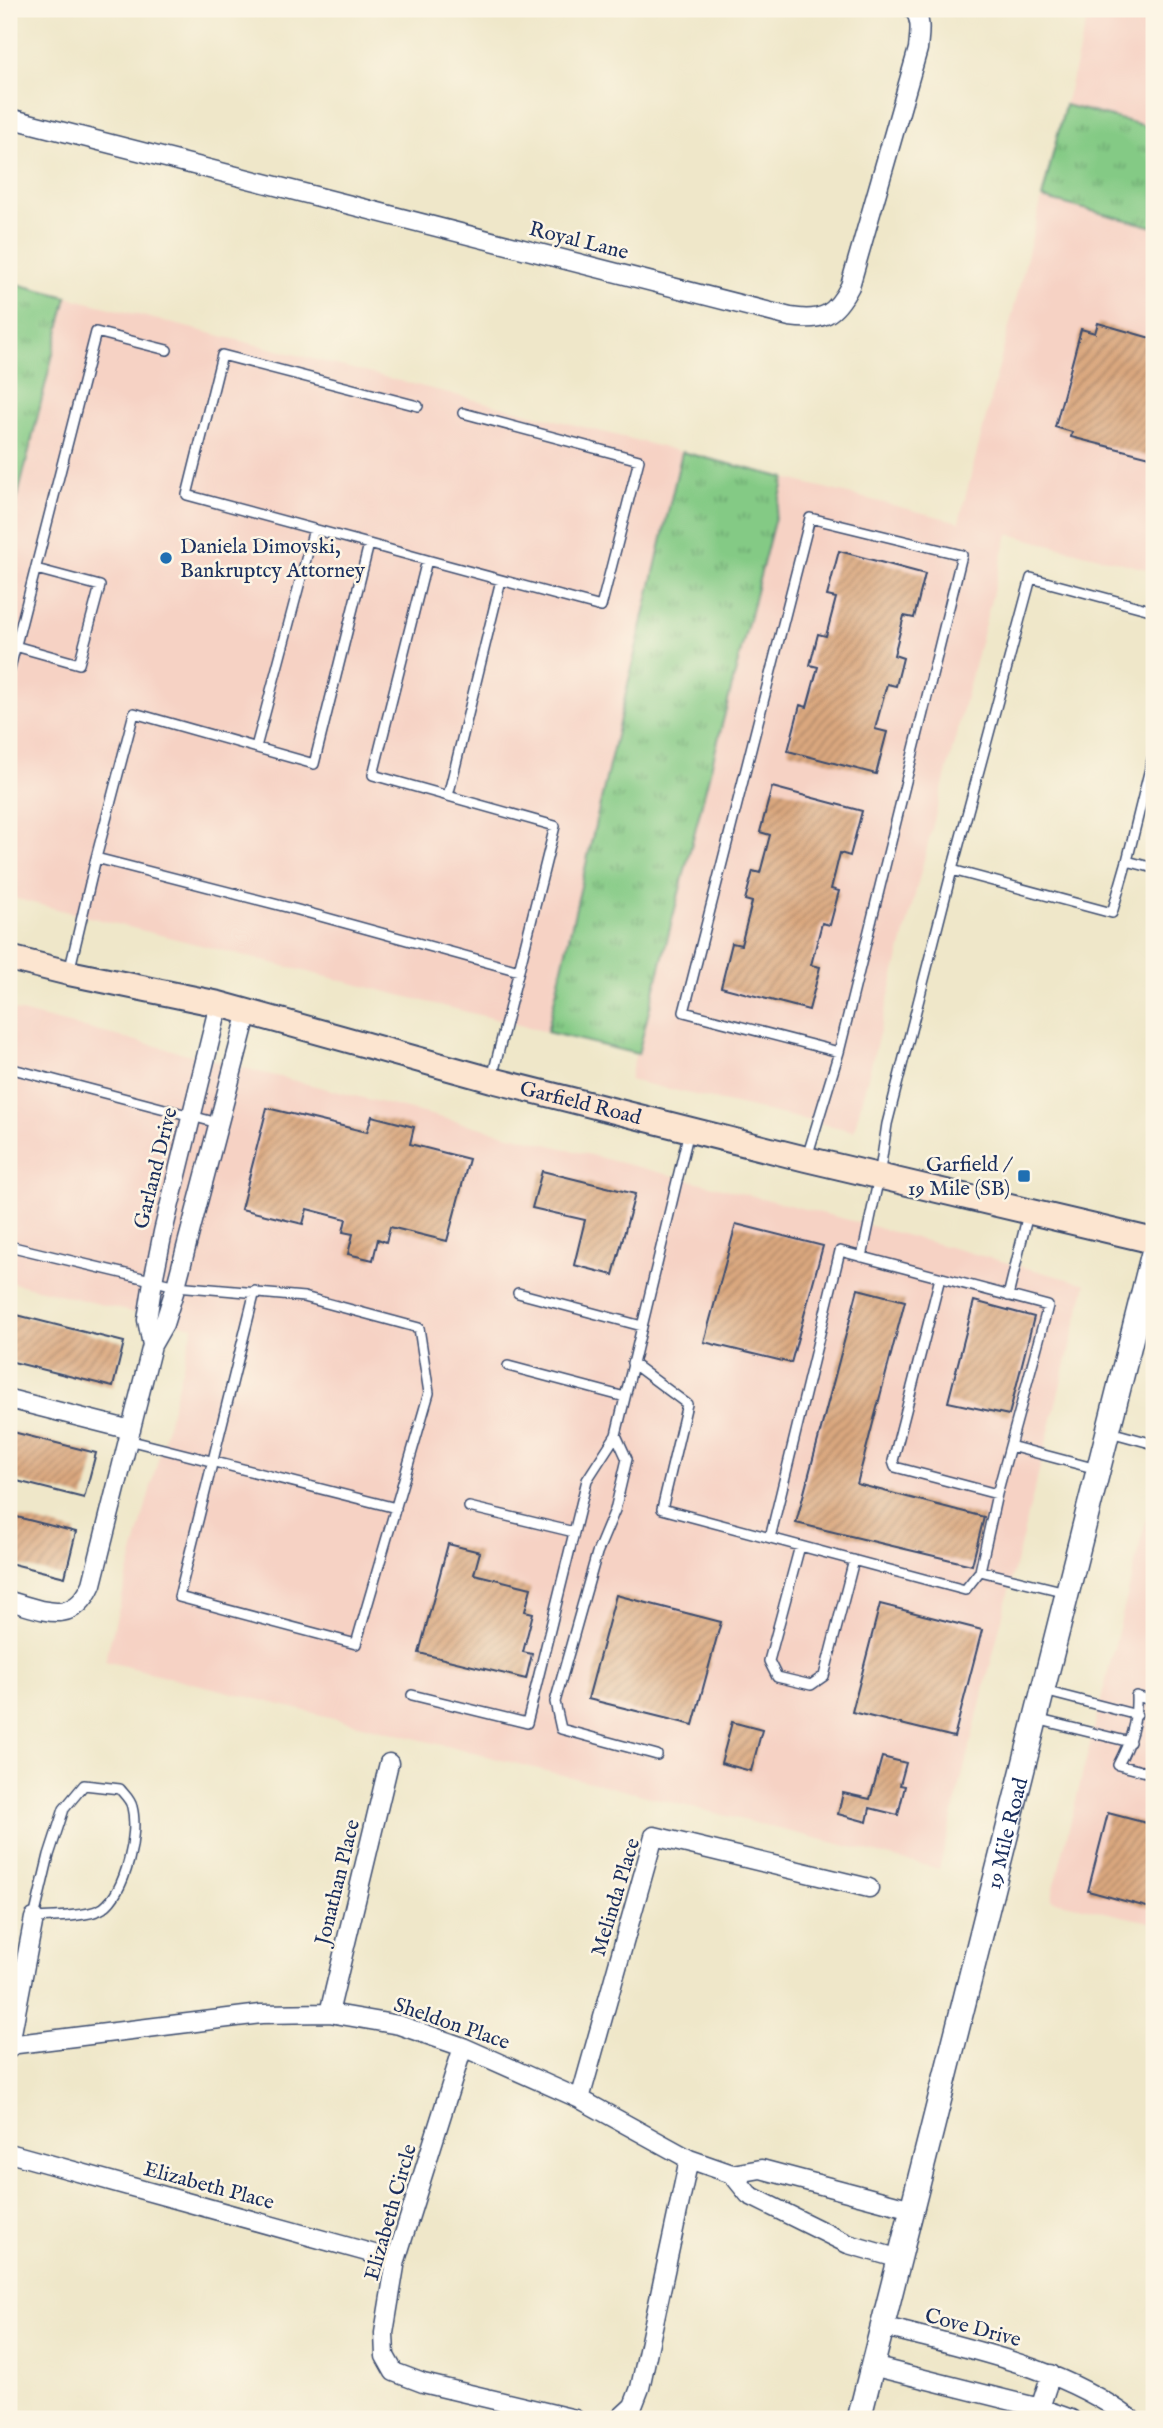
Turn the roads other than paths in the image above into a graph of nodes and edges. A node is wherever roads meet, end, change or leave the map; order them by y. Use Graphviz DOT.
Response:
graph roads {
  1 [pos="915,10"];
  2 [pos="9,118"];
  3 [pos="167,350"];
  4 [pos="418,405"];
  5 [pos="463,413"];
  6 [pos="314,529"];
  7 [pos="369,544"];
  8 [pos="426,559"];
  9 [pos="36,569"];
  10 [pos="501,580"];
  11 [pos="1154,611"];
  12 [pos="15,646"];
  13 [pos="9,672"];
  14 [pos="256,747"];
  15 [pos="1154,752"];
  16 [pos="448,796"];
  17 [pos="96,858"];
  18 [pos="1127,861"];
  19 [pos="1154,868"];
  20 [pos="952,870"];
  21 [pos="9,958"];
  22 [pos="519,971"];
  23 [pos="69,973"];
  24 [pos="219,1004"];
  25 [pos="248,1011"];
  26 [pos="839,1052"];
  27 [pos="9,1068"];
  28 [pos="492,1080"];
  29 [pos="192,1116"];
  30 [pos="219,1123"];
  31 [pos="690,1130"];
  32 [pos="806,1159"];
  33 [pos="879,1177"];
  34 [pos="1028,1212"];
  35 [pos="1154,1241"];
  36 [pos="9,1246"];
  37 [pos="1154,1249"];
  38 [pos="862,1257"];
  39 [pos="940,1279"];
  40 [pos="153,1281"];
  41 [pos="176,1286"];
  42 [pos="255,1291"];
  43 [pos="518,1293"];
  44 [pos="1008,1296"];
  45 [pos="642,1326"];
  46 [pos="152,1345"];
  47 [pos="632,1363"];
  48 [pos="508,1366"];
  49 [pos="625,1397"];
  50 [pos="9,1399"];
  51 [pos="1109,1432"];
  52 [pos="130,1435"];
  53 [pos="616,1435"];
  54 [pos="1154,1444"];
  55 [pos="1010,1446"];
  56 [pos="213,1462"];
  57 [pos="1099,1469"];
  58 [pos="997,1494"];
  59 [pos="469,1507"];
  60 [pos="396,1508"];
  61 [pos="574,1532"];
  62 [pos="770,1538"];
  63 [pos="800,1546"];
  64 [pos="854,1560"];
  65 [pos="980,1571"];
  66 [pos="1067,1592"];
  67 [pos="9,1601"];
  68 [pos="1042,1690"];
  69 [pos="412,1695"];
  70 [pos="1154,1701"];
  71 [pos="1137,1714"];
  72 [pos="1035,1718"];
  73 [pos="1130,1742"];
  74 [pos="657,1755"];
  75 [pos="389,1763"];
  76 [pos="1154,1774"];
  77 [pos="869,1888"];
  78 [pos="34,1918"];
  79 [pos="329,2013"];
  80 [pos="9,2046"];
  81 [pos="463,2047"];
  82 [pos="580,2099"];
  83 [pos="9,2153"];
  84 [pos="689,2159"];
  85 [pos="732,2174"];
  86 [pos="912,2210"];
  87 [pos="900,2259"];
  88 [pos="396,2260"];
  89 [pos="882,2326"];
  90 [pos="872,2366"];
  91 [pos="1051,2374"];
  92 [pos="1040,2408"];
  93 [pos="575,2419"];
  94 [pos="619,2419"];
  95 [pos="859,2419"];
  96 [pos="1071,2419"];
  97 [pos="1131,2419"];
  1 -- 2 [label="street, Royal Lane"];
  3 -- 9 [label="lane"];
  4 -- 6 [label="lane"];
  5 -- 10 [label="lane"];
  6 -- 7 [label="lane"];
  6 -- 14 [label="lane"];
  7 -- 8 [label="lane"];
  7 -- 14 [label="lane"];
  8 -- 10 [label="lane"];
  8 -- 16 [label="lane"];
  9 -- 12 [label="lane"];
  9 -- 12 [label="lane"];
  10 -- 16 [label="lane"];
  11 -- 20 [label="lane"];
  12 -- 13 [label="lane"];
  14 -- 17 [label="lane"];
  15 -- 18 [label="lane"];
  16 -- 22 [label="lane"];
  17 -- 22 [label="lane"];
  17 -- 23 [label="lane"];
  18 -- 19 [label="lane"];
  18 -- 20 [label="lane"];
  20 -- 33 [label="lane"];
  21 -- 23 [label="main road, Garfield Road"];
  22 -- 28 [label="lane"];
  23 -- 24 [label="main road, Garfield Road"];
  24 -- 25 [label="main road, Garfield Road"];
  24 -- 29 [label="street, Garland Drive"];
  25 -- 28 [label="main road, Garfield Road"];
  25 -- 30 [label="street, Garland Drive"];
  26 -- 26 [label="lane"];
  26 -- 32 [label="lane"];
  27 -- 29 [label="lane"];
  28 -- 31 [label="main road, Garfield Road"];
  29 -- 30 [label="lane"];
  29 -- 40 [label="street, Garland Drive"];
  30 -- 41 [label="street, Garland Drive"];
  31 -- 32 [label="main road, Garfield Road"];
  31 -- 45 [label="lane"];
  32 -- 33 [label="main road, Garfield Road"];
  33 -- 34 [label="main road, Garfield Road"];
  33 -- 38 [label="lane"];
  34 -- 35 [label="main road, Garfield Road"];
  34 -- 44 [label="lane"];
  36 -- 40 [label="lane"];
  37 -- 51 [label="street, 19 Mile Road"];
  38 -- 39 [label="lane"];
  38 -- 62 [label="lane"];
  39 -- 44 [label="lane"];
  39 -- 58 [label="lane"];
  40 -- 41 [label="lane"];
  40 -- 46 [label="street, Garland Drive"];
  41 -- 42 [label="lane"];
  41 -- 46 [label="street, Garland Drive"];
  42 -- 56 [label="lane"];
  42 -- 60 [label="lane"];
  43 -- 45 [label="lane"];
  44 -- 55 [label="lane"];
  45 -- 47 [label="lane"];
  46 -- 52 [label="street, Garland Drive"];
  47 -- 49 [label="lane"];
  47 -- 62 [label="lane"];
  48 -- 49 [label="lane"];
  49 -- 53 [label="lane"];
  50 -- 52 [label="street"];
  51 -- 54 [label="lane"];
  51 -- 57 [label="street, 19 Mile Road"];
  52 -- 56 [label="lane"];
  52 -- 67 [label="street, Garland Drive"];
  53 -- 61 [label="lane"];
  53 -- 74 [label="lane"];
  55 -- 57 [label="lane"];
  55 -- 58 [label="lane"];
  56 -- 60 [label="lane"];
  56 -- 60 [label="lane"];
  57 -- 66 [label="street, 19 Mile Road"];
  58 -- 65 [label="lane"];
  59 -- 61 [label="lane"];
  61 -- 69 [label="lane"];
  62 -- 63 [label="lane"];
  63 -- 64 [label="lane"];
  63 -- 64 [label="lane"];
  64 -- 65 [label="lane"];
  65 -- 66 [label="lane"];
  66 -- 68 [label="street, 19 Mile Road"];
  68 -- 71 [label="lane"];
  68 -- 72 [label="street, 19 Mile Road"];
  70 -- 71 [label="lane"];
  71 -- 73 [label="lane"];
  72 -- 73 [label="lane"];
  72 -- 86 [label="street, 19 Mile Road"];
  73 -- 76 [label="lane"];
  75 -- 79 [label="street, Jonathan Place"];
  77 -- 82 [label="street, Melinda Place"];
  78 -- 78 [label="lane"];
  78 -- 80 [label="street"];
  79 -- 80 [label="street, Sheldon Place"];
  79 -- 81 [label="street, Sheldon Place"];
  81 -- 82 [label="street, Sheldon Place"];
  81 -- 88 [label="street, Elizabeth Circle"];
  82 -- 84 [label="street, Sheldon Place"];
  83 -- 88 [label="street, Elizabeth Place"];
  84 -- 85 [label="street, Sheldon Place"];
  84 -- 94 [label="street"];
  85 -- 86 [label="street, Sheldon Place"];
  85 -- 87 [label="street, Sheldon Place"];
  86 -- 87 [label="street, 19 Mile Road"];
  87 -- 89 [label="street, 19 Mile Road"];
  88 -- 93 [label="street, Elizabeth Circle"];
  89 -- 90 [label="street, 19 Mile Road"];
  89 -- 91 [label="street, Cove Drive"];
  90 -- 92 [label="street"];
  90 -- 95 [label="street, 19 Mile Road"];
  91 -- 92 [label="street"];
  91 -- 97 [label="street, Cove Drive"];
  92 -- 96 [label="street"];
}
